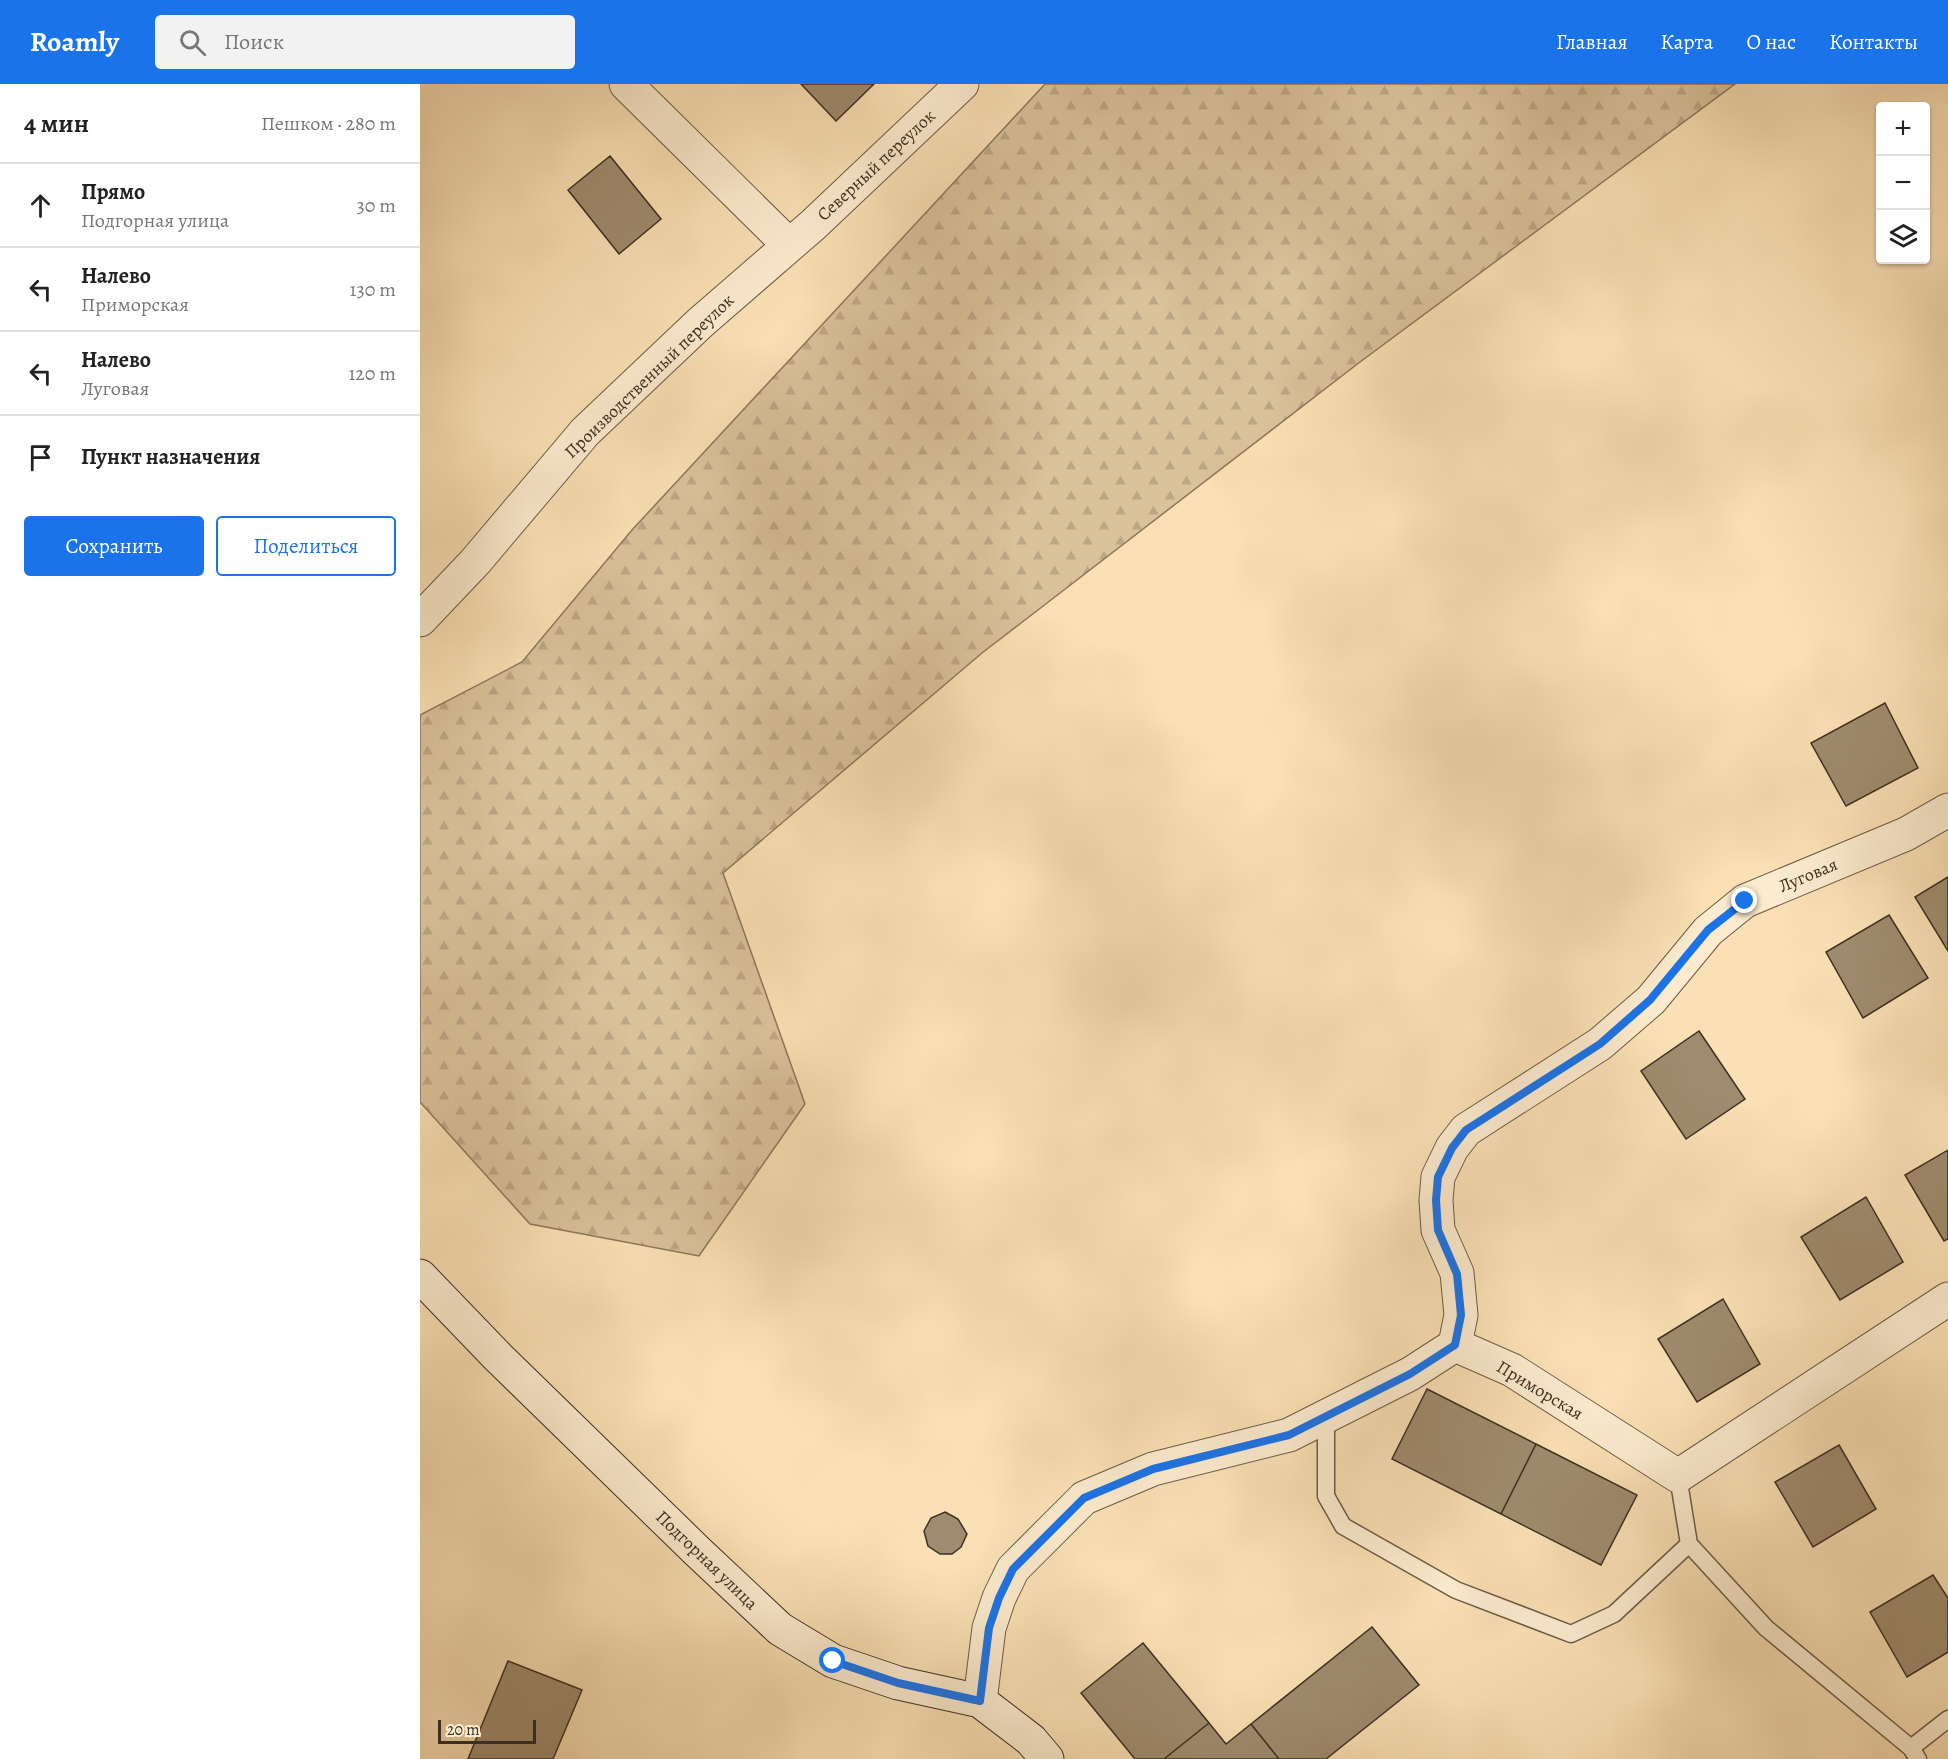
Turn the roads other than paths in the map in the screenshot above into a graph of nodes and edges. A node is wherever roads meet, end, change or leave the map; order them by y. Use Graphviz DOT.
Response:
graph roads {
  1 [pos="627,84"];
  2 [pos="962,84"];
  3 [pos="789,245"];
  4 [pos="420,620"];
  5 [pos="1948,810"];
  6 [pos="420,1276"];
  7 [pos="1948,1299"];
  8 [pos="1455,1345"];
  9 [pos="1326,1417"];
  10 [pos="1678,1476"];
  11 [pos="1689,1544"];
  12 [pos="980,1701"];
  13 [pos="1948,1719"];
  14 [pos="1914,1753"];
  15 [pos="1047,1759"];
  1 -- 3 [label="street"];
  2 -- 3 [label="street, Северный переулок"];
  3 -- 4 [label="street, Производственный переулок"];
  5 -- 8 [label="street, Луговая"];
  6 -- 12 [label="street, Подгорная улица"];
  7 -- 10 [label="street"];
  8 -- 9 [label="street"];
  8 -- 10 [label="street, Приморская"];
  9 -- 11 [label="lane"];
  9 -- 12 [label="street"];
  10 -- 11 [label="lane"];
  11 -- 14 [label="lane"];
  12 -- 15 [label="street, Подгорная улица"];
  13 -- 14 [label="lane"];
}
